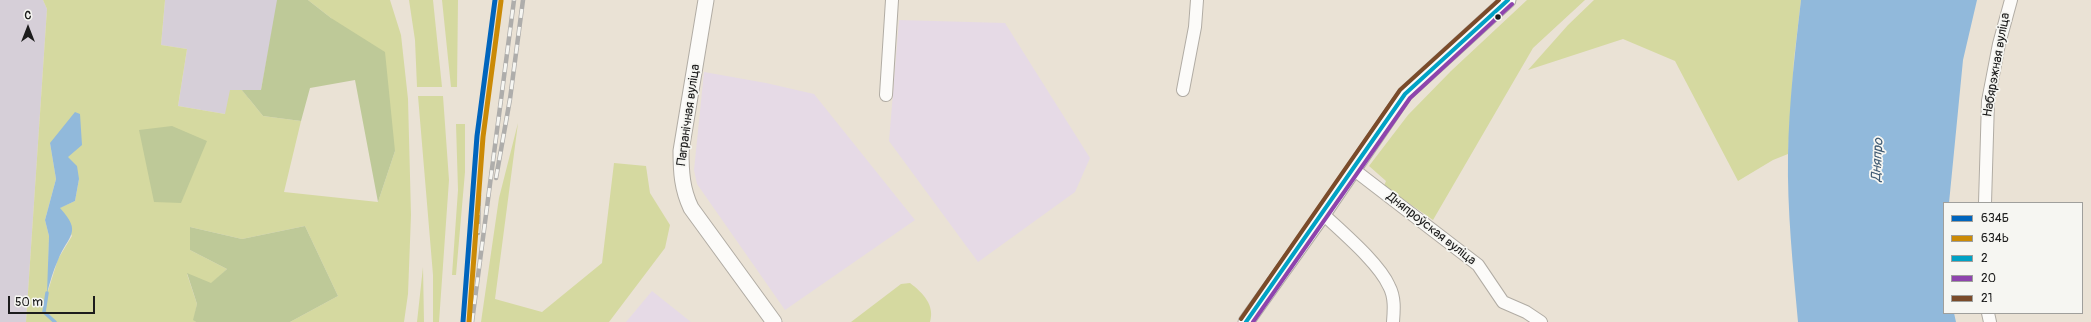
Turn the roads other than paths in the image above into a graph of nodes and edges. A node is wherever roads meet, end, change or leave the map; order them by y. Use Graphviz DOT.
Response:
graph roads {
  1 [pos="706,0"];
  2 [pos="892,0"];
  3 [pos="1197,0"];
  4 [pos="1508,0"];
  5 [pos="2011,0"];
  6 [pos="1184,90"];
  7 [pos="886,95"];
  8 [pos="1353,169"];
  9 [pos="1985,202"];
  10 [pos="1323,214"];
  11 [pos="774,322"];
  12 [pos="1246,322"];
  13 [pos="1393,322"];
  14 [pos="1541,322"];
  1 -- 11 [label="main road, Пагранічная вуліца"];
  2 -- 7 [label="street"];
  3 -- 6 [label="street"];
  4 -- 8 [label="main road"];
  5 -- 9 [label="street, Набярэжная вуліца"];
  8 -- 10 [label="main road"];
  8 -- 14 [label="street, Дняпроўская вуліца"];
  10 -- 12 [label="main road"];
  10 -- 13 [label="street"];
}
